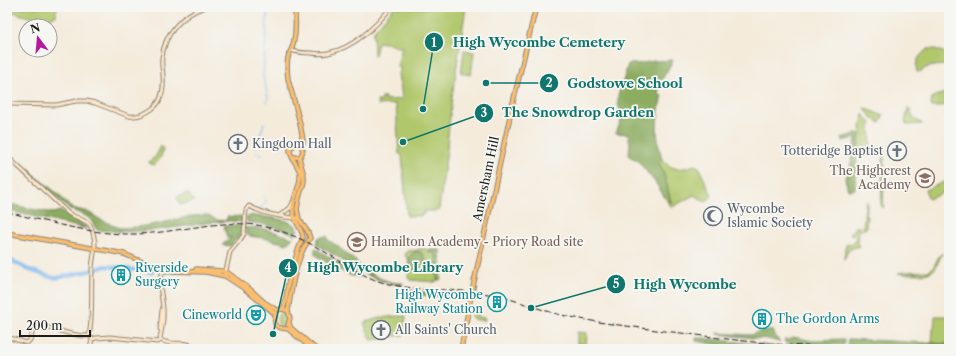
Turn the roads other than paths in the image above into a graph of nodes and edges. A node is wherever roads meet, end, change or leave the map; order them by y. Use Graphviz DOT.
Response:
graph roads {
  1 [pos="205,7"];
  2 [pos="294,7"];
  3 [pos="391,7"];
  4 [pos="536,7"];
  5 [pos="291,50"];
  6 [pos="7,104"];
  7 [pos="302,137"];
  8 [pos="295,145"];
  9 [pos="302,148"];
  10 [pos="7,156"];
  11 [pos="292,156"];
  12 [pos="299,157"];
  13 [pos="293,201"];
  14 [pos="279,216"];
  15 [pos="299,217"];
  16 [pos="294,218"];
  17 [pos="7,233"];
  18 [pos="94,248"];
  19 [pos="164,270"];
  20 [pos="225,274"];
  21 [pos="238,285"];
  22 [pos="283,309"];
  23 [pos="277,310"];
  24 [pos="288,311"];
  25 [pos="275,315"];
  26 [pos="289,323"];
  27 [pos="285,329"];
  28 [pos="89,336"];
  29 [pos="298,336"];
  30 [pos="7,337"];
  31 [pos="92,339"];
  32 [pos="160,339"];
  33 [pos="90,349"];
  34 [pos="199,349"];
  35 [pos="312,349"];
  36 [pos="316,349"];
  37 [pos="461,349"];
  1 -- 6 [label="street"];
  2 -- 5 [label="main road"];
  3 -- 5 [label="street"];
  4 -- 37 [label="main road, Amersham Hill, bridge"];
  5 -- 7 [label="main road"];
  7 -- 8 [label="main road"];
  7 -- 9 [label="main road"];
  8 -- 9 [label="main road"];
  8 -- 11 [label="main road"];
  9 -- 12 [label="main road"];
  10 -- 18 [label="street"];
  11 -- 12 [label="main road"];
  11 -- 13 [label="main road"];
  12 -- 15 [label="main road"];
  13 -- 14 [label="street"];
  13 -- 16 [label="main road"];
  14 -- 16 [label="street"];
  14 -- 20 [label="street"];
  15 -- 16 [label="street"];
  15 -- 24 [label="main road"];
  16 -- 22 [label="main road"];
  17 -- 18 [label="main road"];
  18 -- 19 [label="main road"];
  18 -- 28 [label="street"];
  19 -- 20 [label="main road"];
  19 -- 32 [label="street"];
  20 -- 21 [label="main road"];
  21 -- 23 [label="main road"];
  21 -- 25 [label="main road"];
  22 -- 23 [label="main road"];
  22 -- 24 [label="main road"];
  23 -- 25 [label="main road"];
  24 -- 26 [label="main road"];
  25 -- 27 [label="main road"];
  26 -- 27 [label="main road"];
  26 -- 29 [label="main road"];
  27 -- 29 [label="main road"];
  28 -- 30 [label="street"];
  28 -- 31 [label="street"];
  29 -- 35 [label="main road"];
  29 -- 36 [label="main road"];
  31 -- 32 [label="street"];
  31 -- 33 [label="street"];
  32 -- 34 [label="street"];
}
